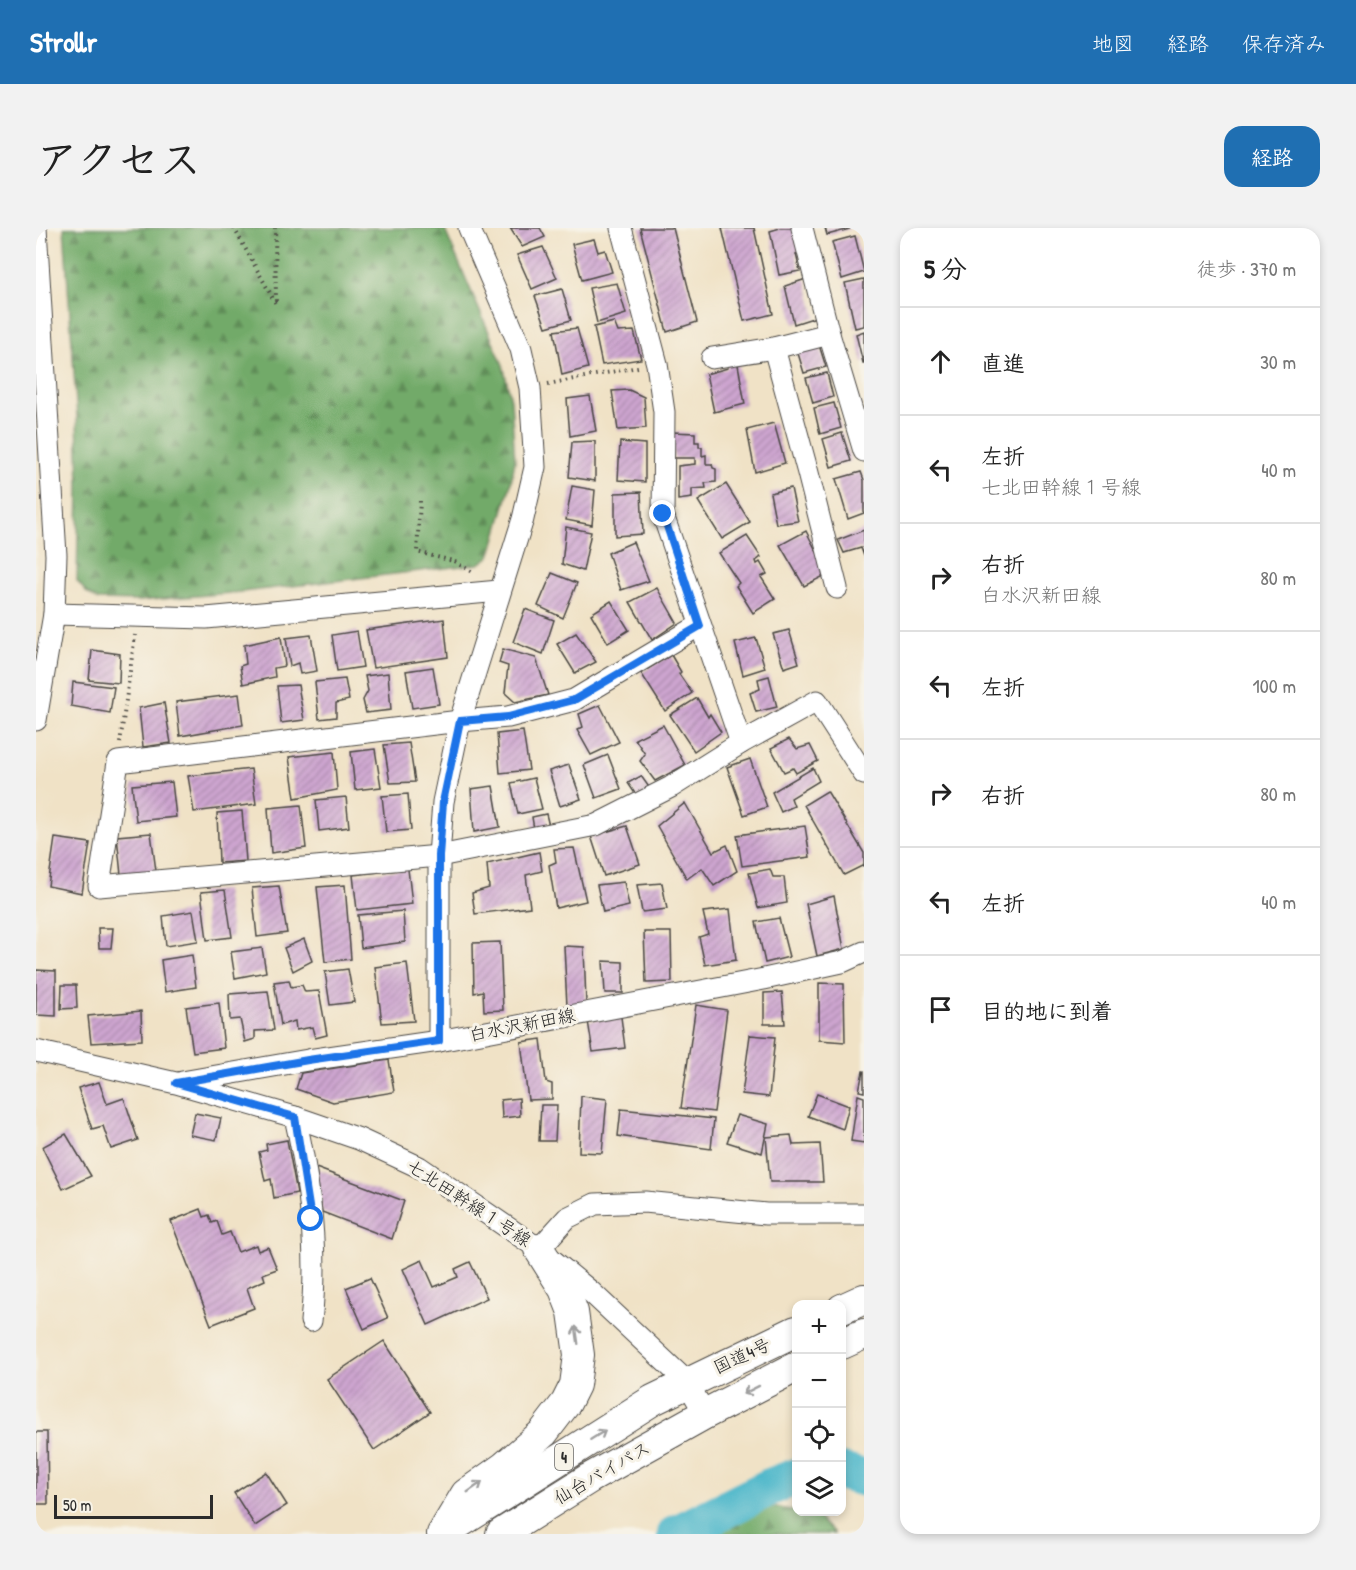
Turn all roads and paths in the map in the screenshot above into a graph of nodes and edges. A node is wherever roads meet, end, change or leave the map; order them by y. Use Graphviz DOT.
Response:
graph roads {
  1 [pos="36,228"];
  2 [pos="234,228"];
  3 [pos="275,228"];
  4 [pos="469,228"];
  5 [pos="621,228"];
  6 [pos="802,228"];
  7 [pos="37,265"];
  8 [pos="829,334"];
  9 [pos="774,348"];
  10 [pos="712,358"];
  11 [pos="657,364"];
  12 [pos="530,388"];
  13 [pos="858,403"];
  14 [pos="864,451"];
  15 [pos="420,501"];
  16 [pos="474,572"];
  17 [pos="480,572"];
  18 [pos="466,573"];
  19 [pos="837,588"];
  20 [pos="499,591"];
  21 [pos="54,614"];
  22 [pos="138,616"];
  23 [pos="700,626"];
  24 [pos="36,720"];
  25 [pos="460,721"];
  26 [pos="741,743"];
  27 [pos="118,762"];
  28 [pos="864,774"];
  29 [pos="439,856"];
  30 [pos="864,952"];
  31 [pos="439,1041"];
  32 [pos="36,1051"];
  33 [pos="176,1083"];
  34 [pos="295,1117"];
  35 [pos="864,1214"];
  36 [pos="539,1249"];
  37 [pos="864,1299"];
  38 [pos="846,1308"];
  39 [pos="310,1321"];
  40 [pos="792,1333"];
  41 [pos="864,1334"];
  42 [pos="846,1342"];
  43 [pos="792,1369"];
  44 [pos="687,1382"];
  45 [pos="705,1414"];
  46 [pos="442,1534"];
  47 [pos="501,1534"];
  1 -- 7 [label="street"];
  2 -- 3 [label="path"];
  4 -- 12 [label="street"];
  5 -- 11 [label="street"];
  6 -- 8 [label="street"];
  7 -- 21 [label="street"];
  8 -- 9 [label="street"];
  8 -- 13 [label="street"];
  9 -- 10 [label="street"];
  9 -- 19 [label="street"];
  11 -- 12 [label="path"];
  11 -- 23 [label="street"];
  12 -- 20 [label="street"];
  13 -- 14 [label="street"];
  15 -- 16 [label="path"];
  16 -- 17 [label="path"];
  16 -- 18 [label="path"];
  20 -- 22 [label="street"];
  20 -- 25 [label="street"];
  21 -- 22 [label="street"];
  21 -- 24 [label="street"];
  22 -- 27 [label="path"];
  23 -- 25 [label="street"];
  23 -- 26 [label="street"];
  25 -- 27 [label="street"];
  25 -- 29 [label="street"];
  26 -- 28 [label="street"];
  26 -- 29 [label="street"];
  27 -- 29 [label="street"];
  29 -- 31 [label="street"];
  30 -- 31 [label="street, 白水沢新田線"];
  31 -- 33 [label="street, 白水沢新田線"];
  32 -- 33 [label="street, 七北田幹線１号線"];
  33 -- 34 [label="street, 七北田幹線１号線"];
  34 -- 36 [label="street, 七北田幹線１号線"];
  34 -- 39 [label="street"];
  35 -- 36 [label="street"];
  36 -- 44 [label="street, 七北田幹線１号線"];
  46 -- 36 [label="highway, one-way"];
  37 -- 38 [label="highway"];
  40 -- 44 [label="highway, 国道4号 / 4"];
  41 -- 42 [label="highway"];
  43 -- 45 [label="highway, 国道4号 / 4, one-way"];
  44 -- 45 [label="street, 七北田幹線１号線"];
  46 -- 44 [label="highway, 仙台バイパス / 4, one-way"];
  45 -- 47 [label="highway, 仙台バイパス / 4"];
}
